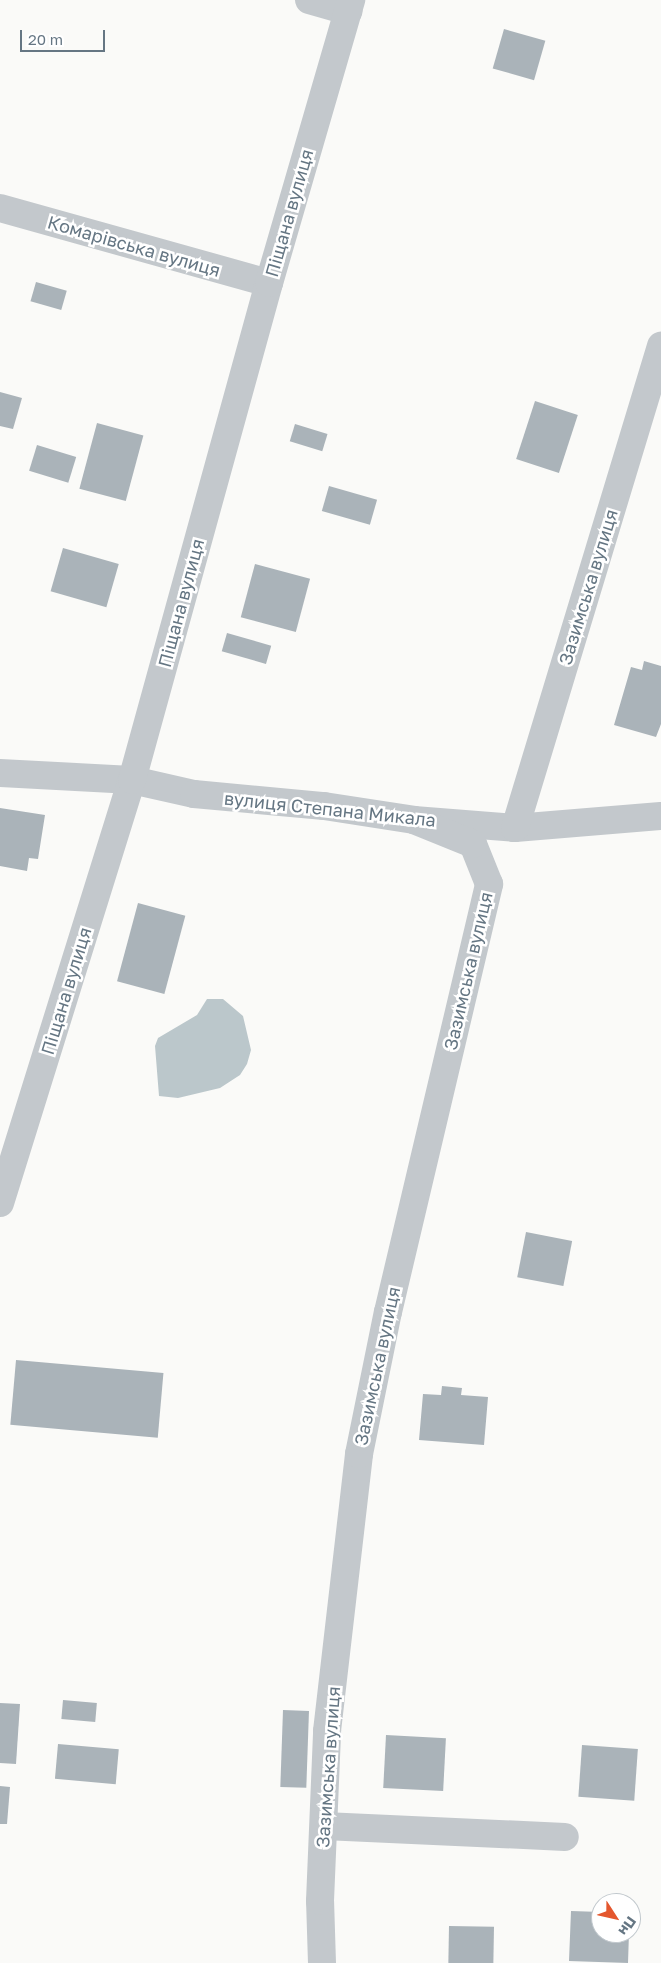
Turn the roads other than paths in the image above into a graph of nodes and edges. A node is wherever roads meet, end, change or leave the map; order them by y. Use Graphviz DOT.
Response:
graph roads {
  1 [pos="309,0"];
  2 [pos="349,6"];
  3 [pos="0,208"];
  4 [pos="268,283"];
  5 [pos="661,346"];
  6 [pos="0,774"];
  7 [pos="132,780"];
  8 [pos="661,816"];
  9 [pos="414,820"];
  10 [pos="515,828"];
  11 [pos="0,1203"];
  12 [pos="324,1826"];
  13 [pos="565,1837"];
  14 [pos="322,1963"];
  1 -- 2 [label="street"];
  2 -- 4 [label="street, Піщана вулиця"];
  3 -- 4 [label="street, Комарівська вулиця"];
  4 -- 7 [label="street, Піщана вулиця"];
  5 -- 10 [label="street, Зазимська вулиця"];
  6 -- 7 [label="street, вулиця Степана Микала"];
  7 -- 9 [label="street, вулиця Степана Микала"];
  7 -- 11 [label="street, Піщана вулиця"];
  8 -- 10 [label="street, вулиця Степана Микала"];
  9 -- 10 [label="street, вулиця Степана Микала"];
  9 -- 12 [label="street, Зазимська вулиця"];
  12 -- 13 [label="street"];
  12 -- 14 [label="street, Зазимська вулиця"];
}
